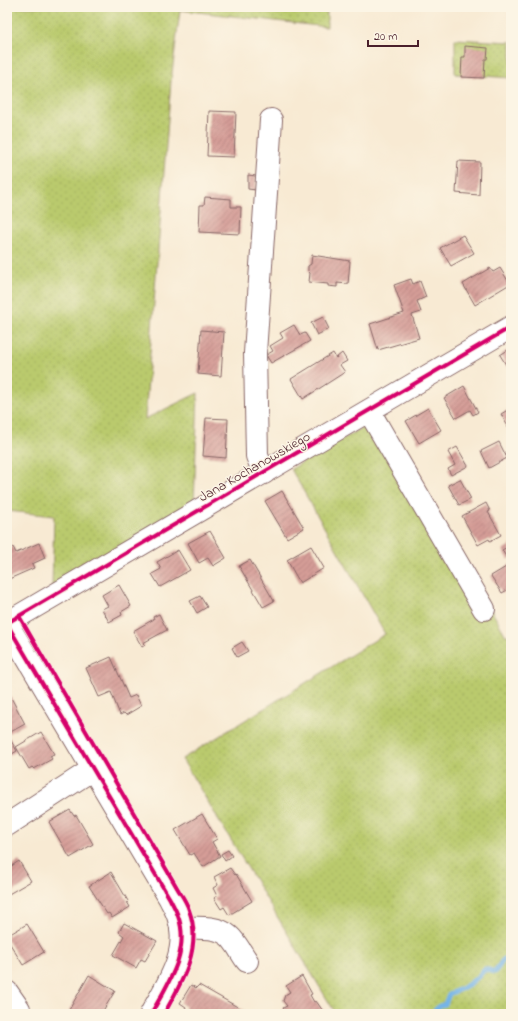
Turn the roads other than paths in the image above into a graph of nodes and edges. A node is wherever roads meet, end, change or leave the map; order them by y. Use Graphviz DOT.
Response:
graph roads {
  1 [pos="271,120"];
  2 [pos="511,327"];
  3 [pos="369,411"];
  4 [pos="264,473"];
  5 [pos="484,609"];
  6 [pos="7,623"];
  7 [pos="94,769"];
  8 [pos="7,825"];
  9 [pos="180,928"];
  10 [pos="247,961"];
  11 [pos="151,1014"];
  1 -- 4 [label="street, Jana Kochanowskiego"];
  2 -- 3 [label="street, Jana Kochanowskiego"];
  3 -- 4 [label="street, Jana Kochanowskiego"];
  3 -- 5 [label="street"];
  4 -- 6 [label="street, Jana Kochanowskiego"];
  6 -- 7 [label="street"];
  7 -- 8 [label="street"];
  7 -- 9 [label="street"];
  9 -- 10 [label="street"];
  9 -- 11 [label="street"];
}
